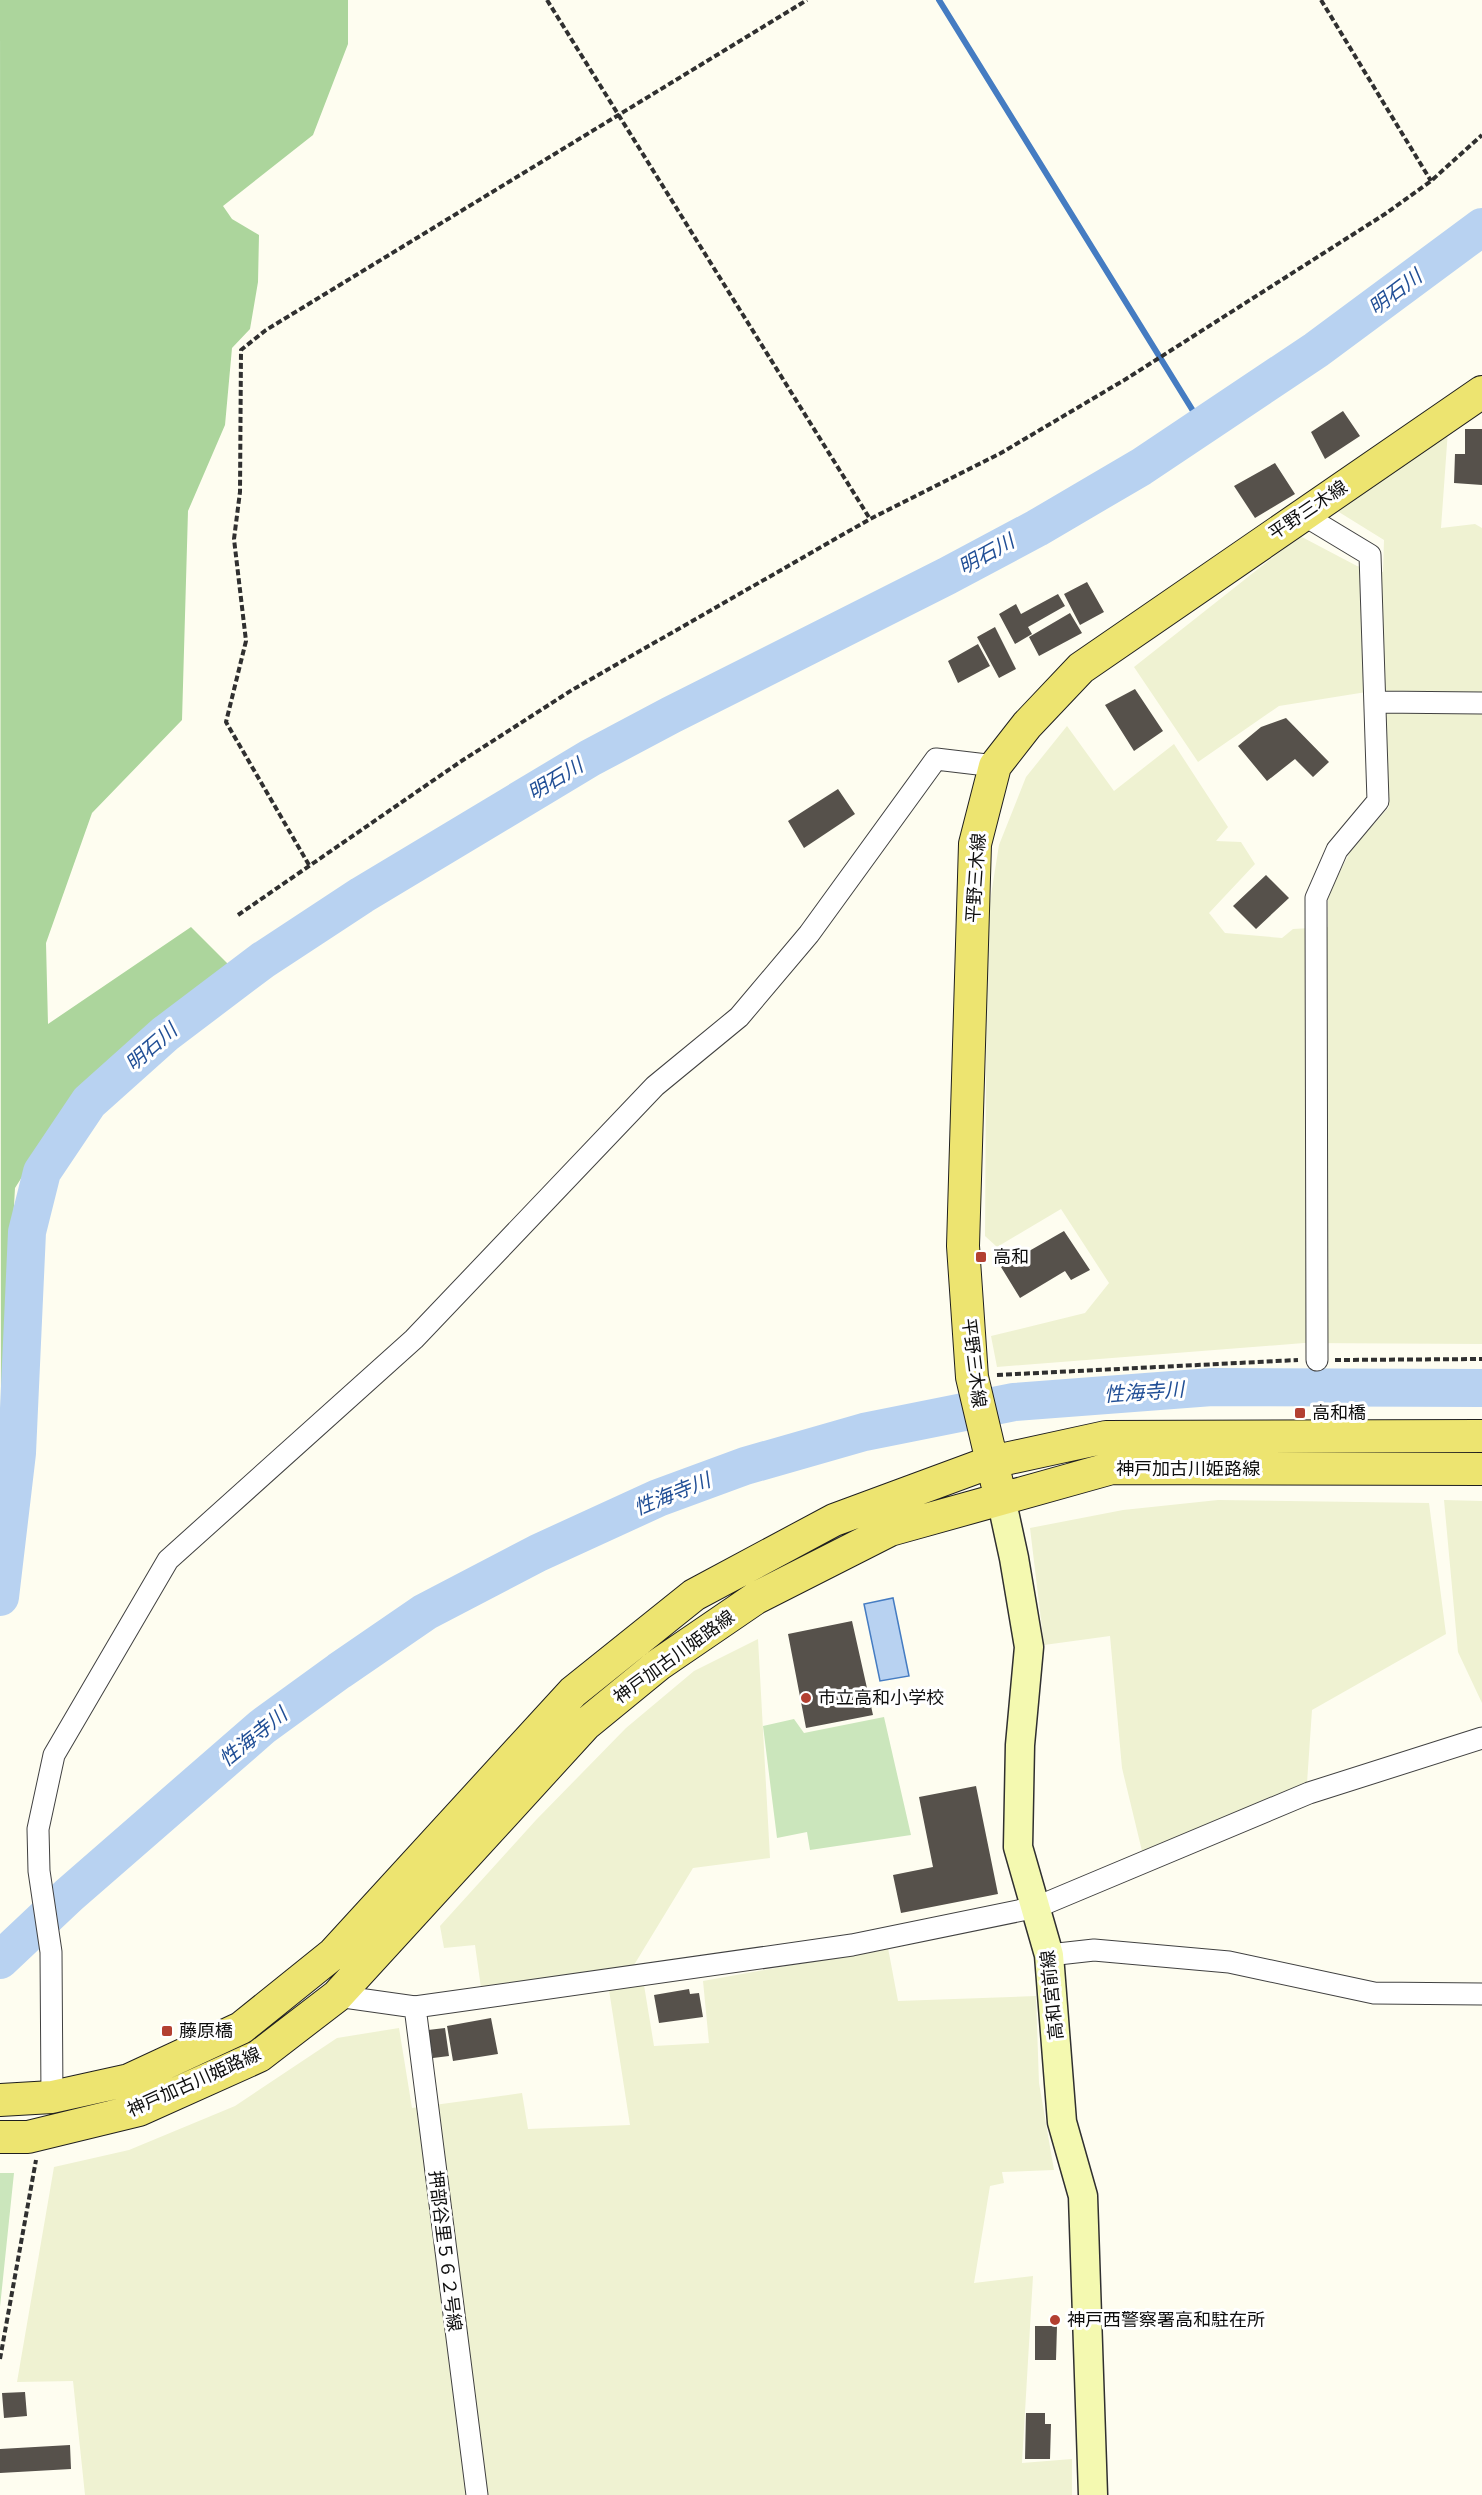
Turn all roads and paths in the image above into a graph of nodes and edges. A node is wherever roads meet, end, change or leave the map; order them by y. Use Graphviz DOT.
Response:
graph roads {
  1 [pos="547,0"];
  2 [pos="807,0"];
  3 [pos="1321,0"];
  4 [pos="620,115"];
  5 [pos="1482,135"];
  6 [pos="1431,181"];
  7 [pos="1482,392"];
  8 [pos="1302,514"];
  9 [pos="870,519"];
  10 [pos="1376,702"];
  11 [pos="1482,703"];
  12 [pos="995,766"];
  13 [pos="309,865"];
  14 [pos="238,915"];
  15 [pos="1482,1359"];
  16 [pos="1317,1360"];
  17 [pos="972,1377"];
  18 [pos="1482,1436"];
  19 [pos="991,1462"];
  20 [pos="1482,1469"];
  21 [pos="1000,1498"];
  22 [pos="1482,1738"];
  23 [pos="1037,1907"];
  24 [pos="1049,1955"];
  25 [pos="1482,1994"];
  26 [pos="337,1996"];
  27 [pos="415,2007"];
  28 [pos="43,2098"];
  29 [pos="0,2100"];
  30 [pos="25,2135"];
  31 [pos="0,2359"];
  32 [pos="477,2495"];
  33 [pos="1093,2495"];
  1 -- 4 [label="path"];
  2 -- 4 [label="path"];
  3 -- 6 [label="path"];
  4 -- 9 [label="path"];
  4 -- 13 [label="path"];
  5 -- 6 [label="path"];
  6 -- 9 [label="path"];
  7 -- 8 [label="main road, 平野三木線"];
  8 -- 10 [label="street"];
  8 -- 12 [label="main road, 平野三木線"];
  9 -- 13 [label="path"];
  10 -- 11 [label="street"];
  10 -- 16 [label="street"];
  12 -- 17 [label="main road, 平野三木線"];
  12 -- 28 [label="street"];
  13 -- 14 [label="path"];
  15 -- 16 [label="path"];
  16 -- 17 [label="path"];
  17 -- 19 [label="main road, 平野三木線"];
  18 -- 19 [label="main road, 神戸加古川姫路線"];
  19 -- 21 [label="main road, 平野三木線"];
  19 -- 28 [label="main road, 神戸加古川姫路線"];
  20 -- 21 [label="main road, 神戸加古川姫路線"];
  21 -- 23 [label="street, 高和宮前線"];
  21 -- 26 [label="main road, 神戸加古川姫路線"];
  22 -- 23 [label="street"];
  23 -- 24 [label="street, 高和宮前線"];
  23 -- 27 [label="street"];
  24 -- 25 [label="street"];
  24 -- 33 [label="street, 高和宮前線"];
  26 -- 27 [label="street"];
  26 -- 30 [label="main road, 神戸加古川姫路線"];
  27 -- 32 [label="street, 押部谷里５６２号線"];
  28 -- 29 [label="main road, 神戸加古川姫路線"];
  30 -- 31 [label="path"];
}
